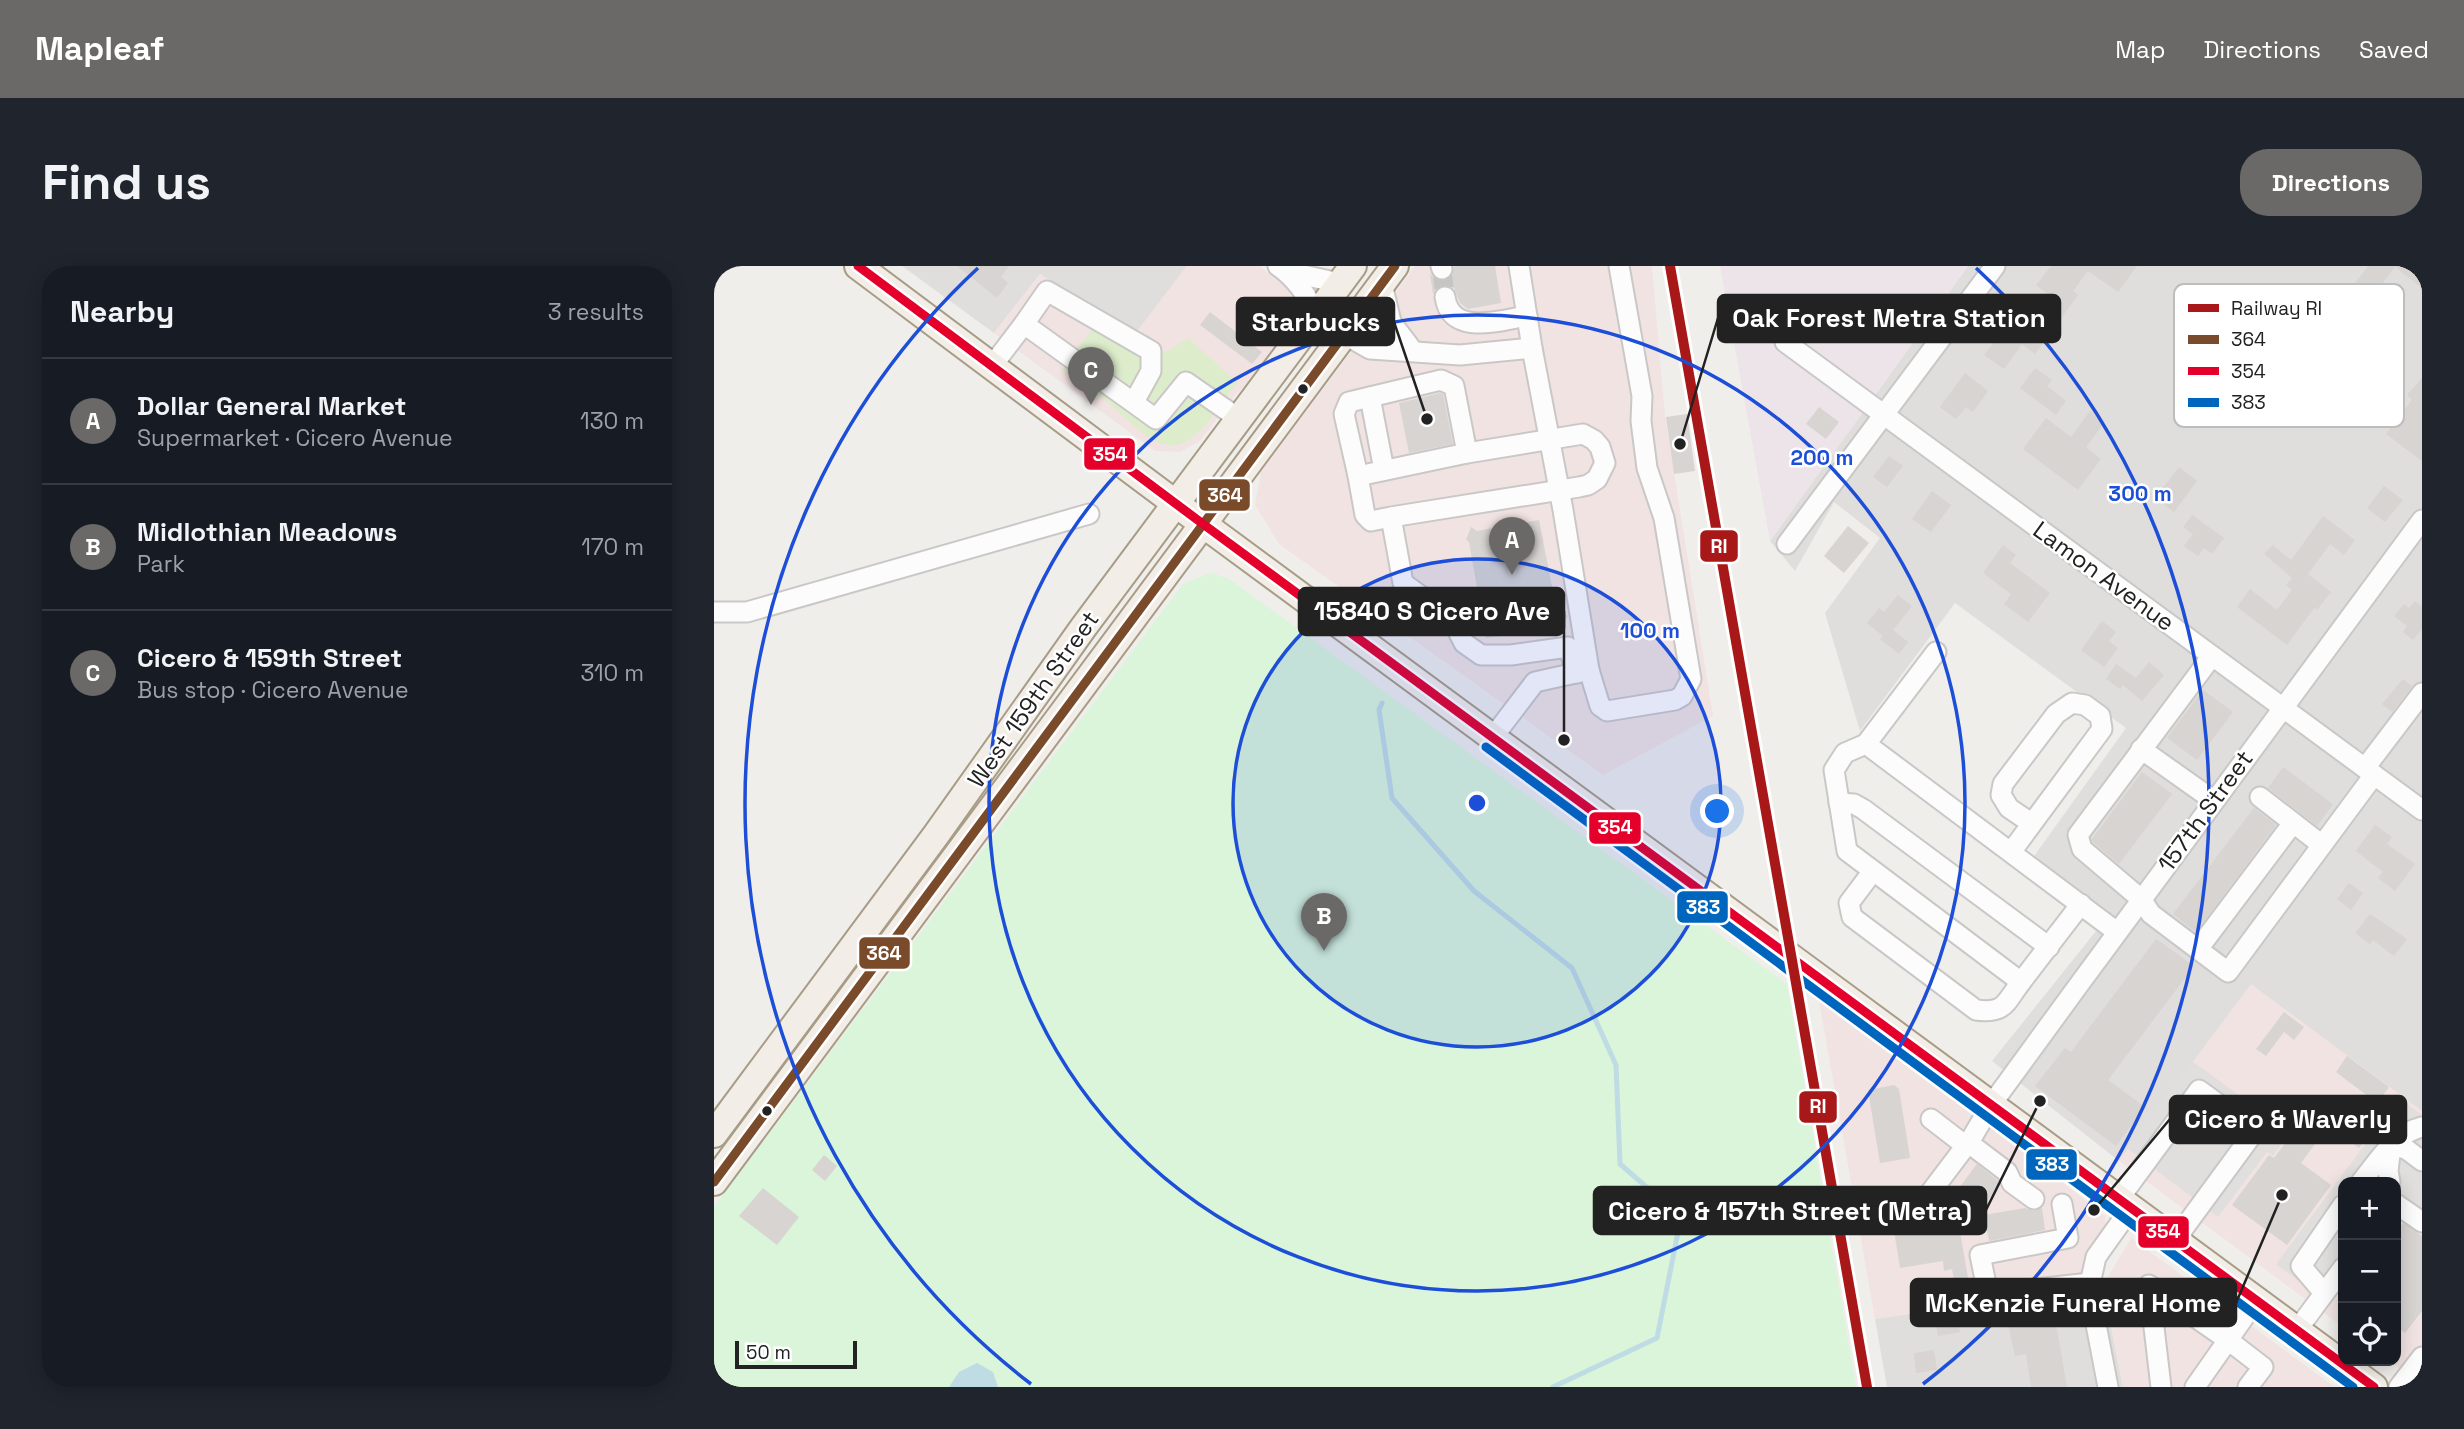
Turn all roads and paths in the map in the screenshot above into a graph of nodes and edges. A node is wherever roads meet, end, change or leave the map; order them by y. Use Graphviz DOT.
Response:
graph roads {
  1 [pos="858,266"];
  2 [pos="1519,266"];
  3 [pos="1619,266"];
  4 [pos="1995,266"];
  5 [pos="1282,268"];
  6 [pos="1346,275"];
  7 [pos="1388,275"];
  8 [pos="1445,298"];
  9 [pos="1314,316"];
  10 [pos="1527,316"];
  11 [pos="1024,324"];
  12 [pos="1345,334"];
  13 [pos="1785,342"];
  14 [pos="1532,348"];
  15 [pos="1413,351"];
  16 [pos="992,366"];
  17 [pos="1370,397"];
  18 [pos="1134,402"];
  19 [pos="1883,414"];
  20 [pos="1238,418"];
  21 [pos="1549,439"];
  22 [pos="1467,453"];
  23 [pos="1384,470"];
  24 [pos="1358,476"];
  25 [pos="1559,492"];
  26 [pos="1176,503"];
  27 [pos="1089,514"];
  28 [pos="1391,517"];
  29 [pos="2422,520"];
  30 [pos="1203,524"];
  31 [pos="1787,544"];
  32 [pos="714,612"];
  33 [pos="1936,652"];
  34 [pos="2212,656"];
  35 [pos="1583,671"];
  36 [pos="2422,693"];
  37 [pos="2282,707"];
  38 [pos="1493,737"];
  39 [pos="1866,744"];
  40 [pos="2141,750"];
  41 [pos="2369,771"];
  42 [pos="2260,797"];
  43 [pos="2214,800"];
  44 [pos="1839,803"];
  45 [pos="2422,810"];
  46 [pos="2031,823"];
  47 [pos="2293,823"];
  48 [pos="2322,845"];
  49 [pos="2011,852"];
  50 [pos="1873,871"];
  51 [pos="2141,899"];
  52 [pos="2081,904"];
  53 [pos="2118,932"];
  54 [pos="2049,947"];
  55 [pos="2198,949"];
  56 [pos="2021,982"];
  57 [pos="1991,1105"];
  58 [pos="1931,1119"];
  59 [pos="2422,1127"];
  60 [pos="714,1134"];
  61 [pos="2391,1145"];
  62 [pos="1966,1146"];
  63 [pos="720,1151"];
  64 [pos="2422,1161"];
  65 [pos="2365,1177"];
  66 [pos="2389,1177"];
  67 [pos="714,1182"];
  68 [pos="1927,1197"];
  69 [pos="2034,1199"];
  70 [pos="2125,1203"];
  71 [pos="2062,1204"];
  72 [pos="2401,1207"];
  73 [pos="2338,1212"];
  74 [pos="2422,1222"];
  75 [pos="2068,1238"];
  76 [pos="2175,1240"];
  77 [pos="2102,1249"];
  78 [pos="2338,1275"];
  79 [pos="2090,1283"];
  80 [pos="2325,1293"];
  81 [pos="2256,1300"];
  82 [pos="2297,1330"];
  83 [pos="2228,1340"];
  84 [pos="2422,1357"];
  85 [pos="2108,1387"];
  86 [pos="2161,1387"];
  87 [pos="2195,1387"];
  88 [pos="2248,1387"];
  89 [pos="2374,1387"];
  90 [pos="2399,1387"];
  1 -- 16 [label="main road"];
  2 -- 10 [label="street"];
  3 -- 35 [label="street"];
  4 -- 19 [label="street"];
  5 -- 6 [label="street"];
  5 -- 9 [label="street"];
  6 -- 9 [label="main road, West 159th Street"];
  7 -- 12 [label="main road, West 159th Street"];
  7 -- 15 [label="street"];
  8 -- 10 [label="street"];
  9 -- 20 [label="main road, West 159th Street"];
  10 -- 14 [label="street"];
  11 -- 16 [label="street"];
  11 -- 18 [label="street"];
  11 -- 18 [label="street"];
  12 -- 15 [label="street"];
  12 -- 30 [label="main road, West 159th Street"];
  13 -- 19 [label="street, Lamon Avenue"];
  14 -- 15 [label="street"];
  14 -- 21 [label="street"];
  16 -- 26 [label="main road"];
  17 -- 22 [label="street"];
  17 -- 23 [label="street"];
  17 -- 24 [label="street"];
  18 -- 20 [label="street"];
  19 -- 31 [label="street"];
  19 -- 34 [label="street, Lamon Avenue"];
  20 -- 26 [label="main road, West 159th Street"];
  21 -- 22 [label="street"];
  21 -- 25 [label="street"];
  21 -- 25 [label="street"];
  22 -- 23 [label="street"];
  23 -- 24 [label="street"];
  24 -- 28 [label="street"];
  25 -- 28 [label="street"];
  25 -- 35 [label="street"];
  26 -- 30 [label="main road"];
  26 -- 60 [label="main road, West 159th Street"];
  27 -- 32 [label="street"];
  28 -- 35 [label="street"];
  29 -- 37 [label="street, 157th Street"];
  30 -- 38 [label="main road"];
  30 -- 63 [label="main road, West 159th Street"];
  33 -- 39 [label="street"];
  34 -- 37 [label="street, Lamon Avenue"];
  34 -- 40 [label="street"];
  35 -- 38 [label="street"];
  36 -- 41 [label="street"];
  37 -- 41 [label="street, Lamon Avenue"];
  37 -- 43 [label="street, 157th Street"];
  38 -- 57 [label="main road"];
  39 -- 44 [label="street"];
  39 -- 49 [label="street"];
  40 -- 43 [label="street"];
  40 -- 51 [label="street"];
  41 -- 45 [label="street, Lamon Avenue"];
  41 -- 48 [label="street"];
  42 -- 47 [label="street"];
  43 -- 51 [label="street, 157th Street"];
  44 -- 50 [label="street"];
  44 -- 54 [label="street"];
  46 -- 46 [label="street"];
  46 -- 49 [label="street"];
  47 -- 48 [label="street"];
  47 -- 55 [label="street"];
  48 -- 55 [label="street"];
  49 -- 52 [label="street"];
  50 -- 56 [label="street"];
  50 -- 56 [label="street"];
  51 -- 53 [label="street, 157th Street"];
  51 -- 55 [label="street"];
  52 -- 53 [label="street"];
  52 -- 54 [label="street"];
  53 -- 57 [label="street, 157th Street"];
  54 -- 56 [label="street"];
  57 -- 62 [label="street, 157th Street"];
  57 -- 70 [label="main road"];
  58 -- 62 [label="street"];
  59 -- 61 [label="street"];
  61 -- 64 [label="street"];
  61 -- 65 [label="street"];
  61 -- 66 [label="street"];
  62 -- 68 [label="street, 157th Street"];
  62 -- 69 [label="street"];
  63 -- 67 [label="main road, West 159th Street"];
  70 -- 76 [label="main road"];
  70 -- 76 [label="street"];
  70 -- 77 [label="street"];
  71 -- 75 [label="street"];
  72 -- 74 [label="street"];
  73 -- 80 [label="street"];
  75 -- 77 [label="street"];
  75 -- 79 [label="street"];
  76 -- 81 [label="main road"];
  77 -- 79 [label="street"];
  78 -- 80 [label="street"];
  79 -- 85 [label="street"];
  80 -- 82 [label="street"];
  81 -- 82 [label="main road"];
  81 -- 83 [label="street"];
  82 -- 89 [label="main road"];
  83 -- 86 [label="street"];
  83 -- 87 [label="street"];
  83 -- 88 [label="street"];
  84 -- 90 [label="street"];
}
